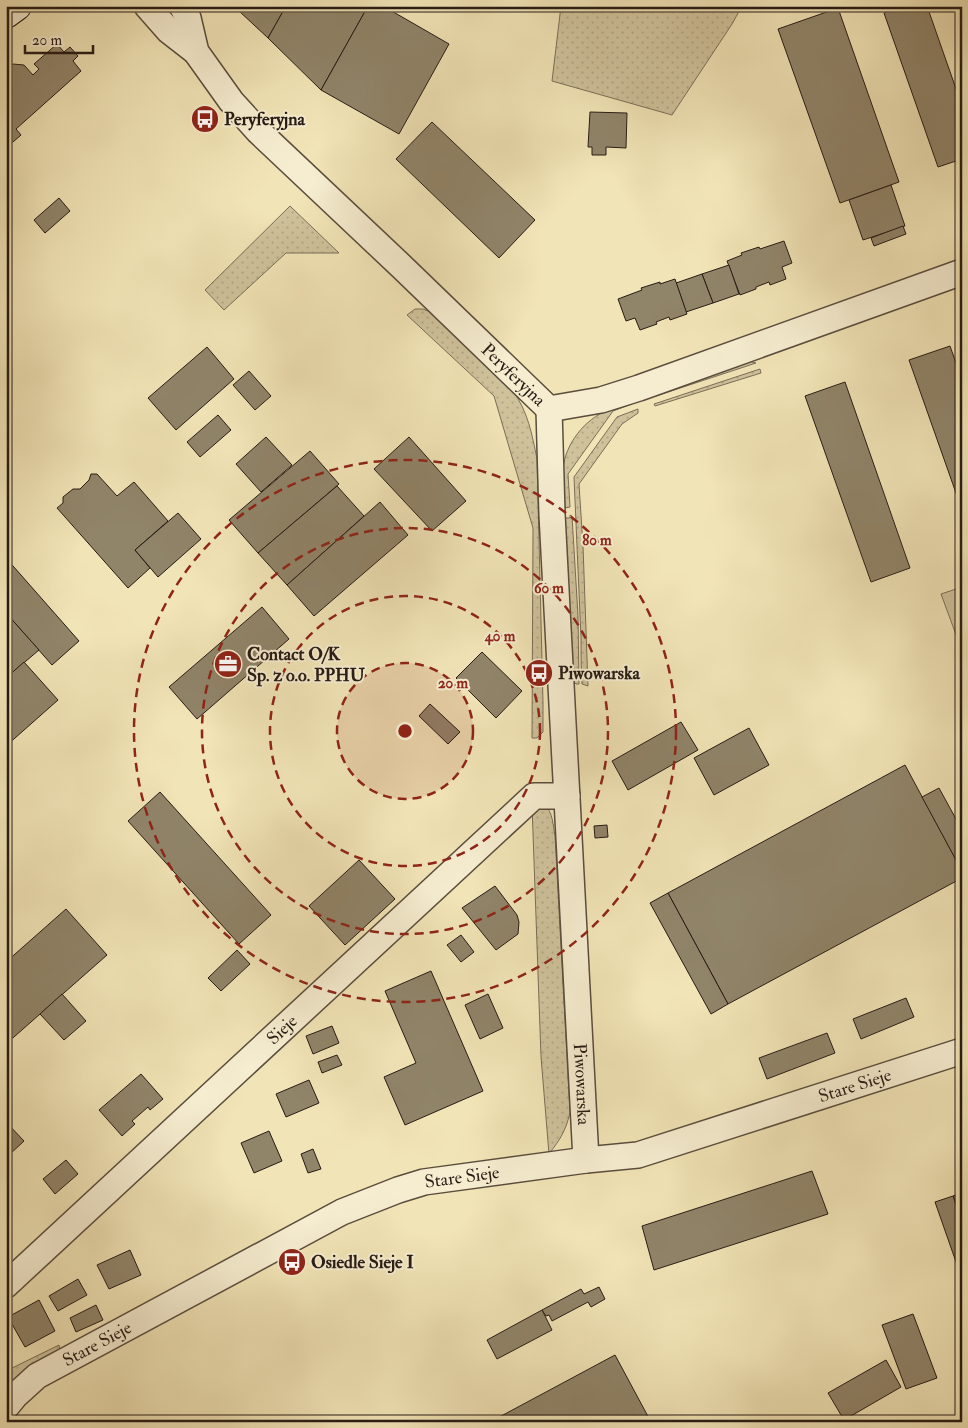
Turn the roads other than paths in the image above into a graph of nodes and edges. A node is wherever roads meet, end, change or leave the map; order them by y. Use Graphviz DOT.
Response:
graph roads {
  1 [pos="18,6"];
  2 [pos="147,6"];
  3 [pos="182,6"];
  4 [pos="6,14"];
  5 [pos="196,52"];
  6 [pos="962,272"];
  7 [pos="549,409"];
  8 [pos="567,796"];
  9 [pos="962,1051"];
  10 [pos="586,1160"];
  11 [pos="6,1285"];
  12 [pos="6,1407"];
  1 -- 4 [label="main road"];
  2 -- 5 [label="street, Peryferyjna"];
  3 -- 5 [label="street, Peryferyjna"];
  5 -- 7 [label="street, Peryferyjna"];
  6 -- 7 [label="street, Peryferyjna"];
  7 -- 8 [label="street, Piwowarska"];
  8 -- 10 [label="street, Piwowarska"];
  8 -- 11 [label="street, Sieje"];
  9 -- 10 [label="street, Stare Sieje"];
  10 -- 12 [label="street, Stare Sieje"];
}
